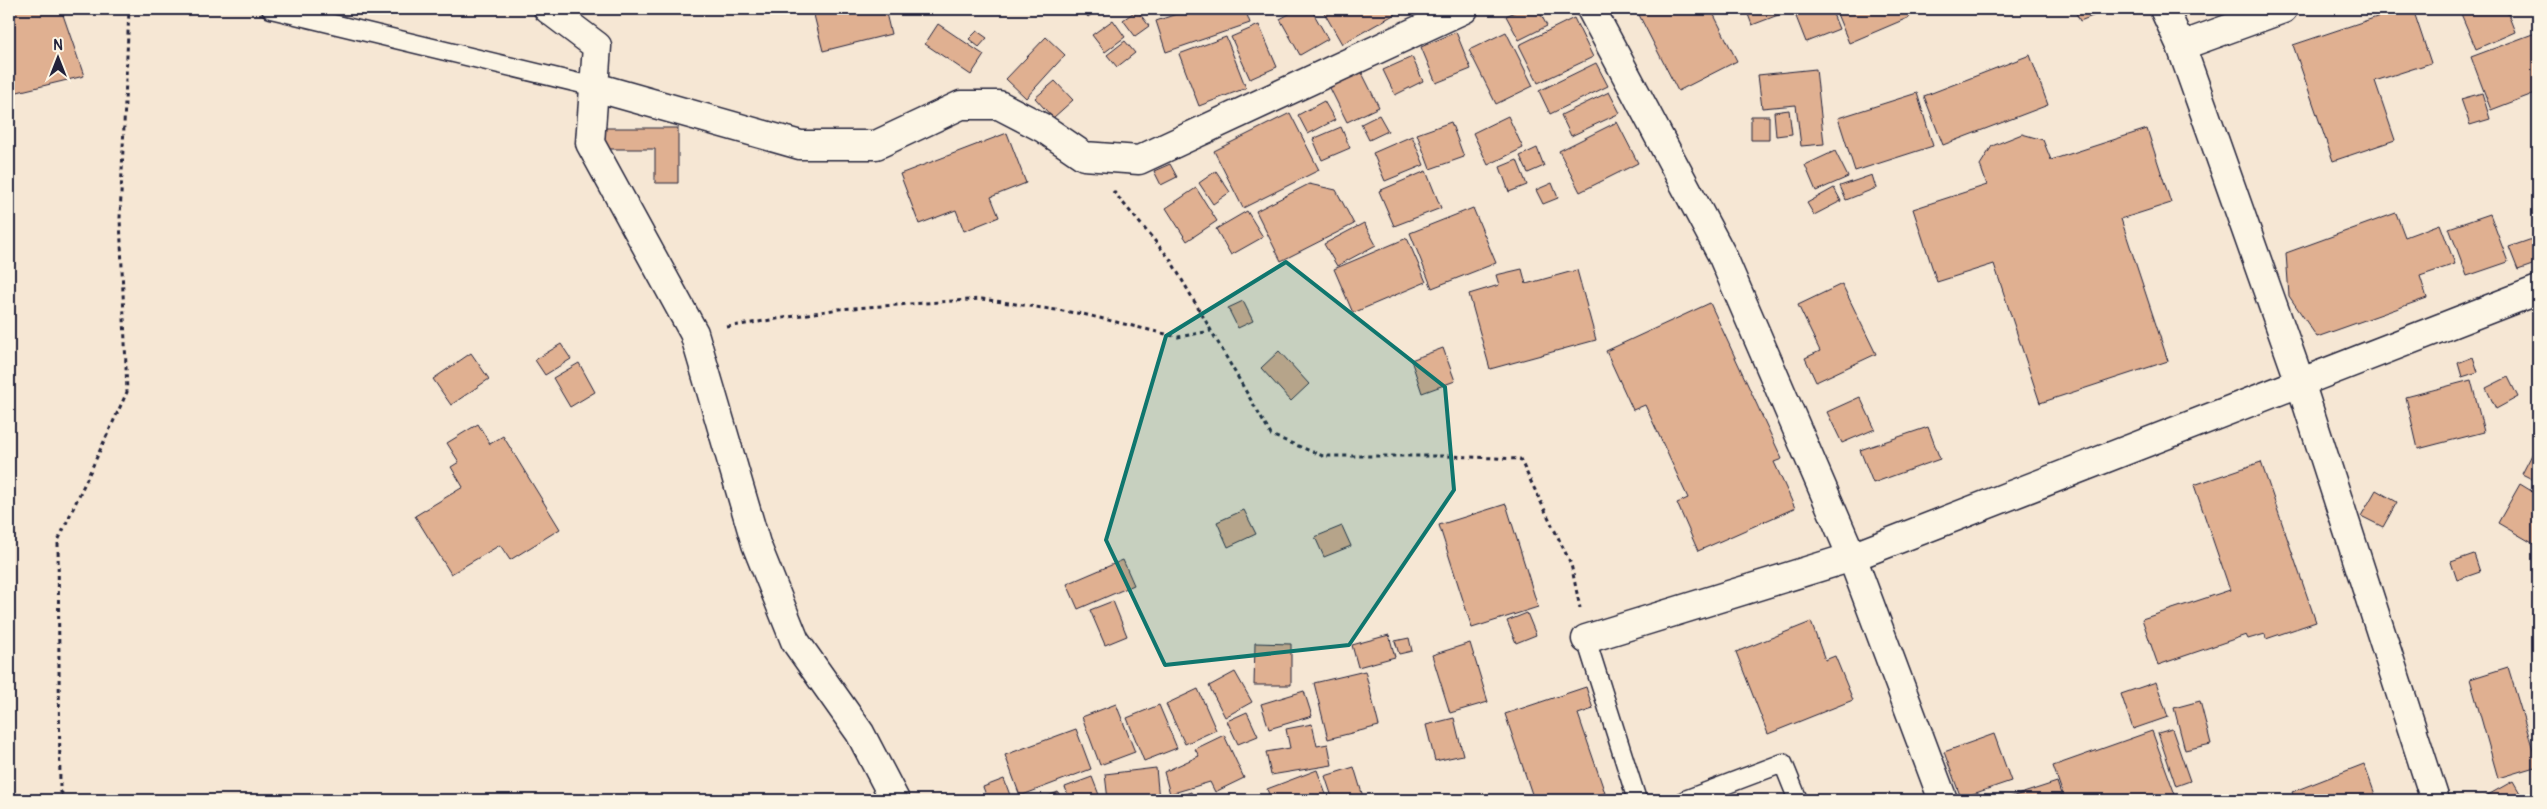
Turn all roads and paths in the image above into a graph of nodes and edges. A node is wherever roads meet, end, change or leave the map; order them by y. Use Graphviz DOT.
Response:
graph roads {
  1 [pos="129,9"];
  2 [pos="272,9"];
  3 [pos="548,9"];
  4 [pos="1464,9"];
  5 [pos="1592,9"];
  6 [pos="2164,9"];
  7 [pos="2282,9"];
  8 [pos="2181,46"];
  9 [pos="595,87"];
  10 [pos="1084,156"];
  11 [pos="2538,290"];
  12 [pos="1211,331"];
  13 [pos="694,332"];
  14 [pos="2300,382"];
  15 [pos="1852,557"];
  16 [pos="1586,639"];
  17 [pos="68,800"];
  18 [pos="895,800"];
  19 [pos="1637,800"];
  20 [pos="1685,800"];
  21 [pos="1798,800"];
  22 [pos="1943,800"];
  23 [pos="2436,800"];
  1 -- 17 [label="path"];
  2 -- 9 [label="lane"];
  3 -- 9 [label="street"];
  4 -- 10 [label="street"];
  5 -- 15 [label="street"];
  6 -- 8 [label="street"];
  7 -- 8 [label="street"];
  8 -- 14 [label="street"];
  9 -- 10 [label="street"];
  9 -- 13 [label="street"];
  10 -- 12 [label="path"];
  11 -- 14 [label="street"];
  12 -- 13 [label="path"];
  12 -- 16 [label="path"];
  13 -- 18 [label="street"];
  14 -- 15 [label="street"];
  14 -- 23 [label="street"];
  15 -- 16 [label="street"];
  15 -- 22 [label="street"];
  16 -- 19 [label="lane"];
  20 -- 21 [label="lane"];
}
